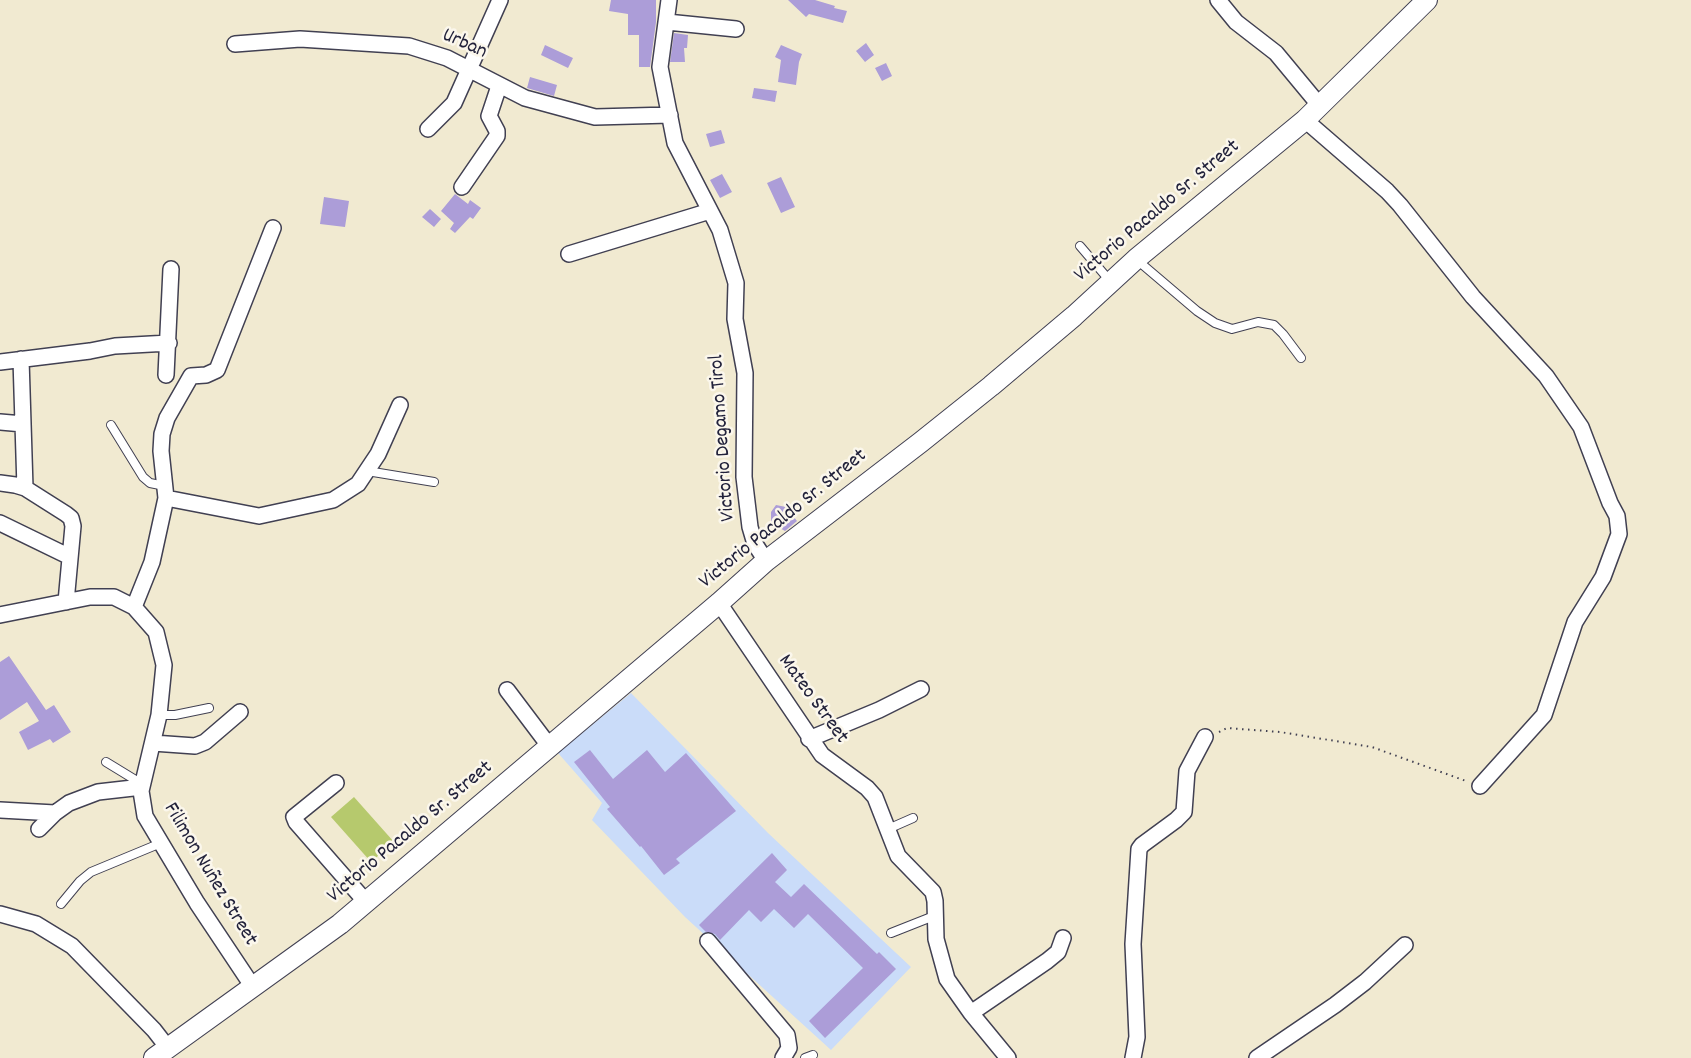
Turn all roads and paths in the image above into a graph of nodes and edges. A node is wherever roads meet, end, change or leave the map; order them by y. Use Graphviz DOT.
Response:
graph roads {
  1 [pos="500,0"];
  2 [pos="669,0"];
  3 [pos="1218,0"];
  4 [pos="1427,0"];
  5 [pos="667,22"];
  6 [pos="736,29"];
  7 [pos="235,44"];
  8 [pos="470,69"];
  9 [pos="499,86"];
  10 [pos="1320,106"];
  11 [pos="670,116"];
  12 [pos="1305,120"];
  13 [pos="428,129"];
  14 [pos="462,187"];
  15 [pos="710,211"];
  16 [pos="273,228"];
  17 [pos="1080,246"];
  18 [pos="569,254"];
  19 [pos="1136,259"];
  20 [pos="171,269"];
  21 [pos="1111,282"];
  22 [pos="169,343"];
  23 [pos="1301,358"];
  24 [pos="21,359"];
  25 [pos="0,362"];
  26 [pos="166,375"];
  27 [pos="400,405"];
  28 [pos="0,422"];
  29 [pos="23,424"];
  30 [pos="111,425"];
  31 [pos="367,471"];
  32 [pos="434,482"];
  33 [pos="0,483"];
  34 [pos="26,488"];
  35 [pos="165,492"];
  36 [pos="0,523"];
  37 [pos="70,557"];
  38 [pos="766,561"];
  39 [pos="66,602"];
  40 [pos="719,603"];
  41 [pos="134,607"];
  42 [pos="0,615"];
  43 [pos="921,689"];
  44 [pos="507,690"];
  45 [pos="208,708"];
  46 [pos="240,712"];
  47 [pos="159,715"];
  48 [pos="1206,737"];
  49 [pos="809,739"];
  50 [pos="153,743"];
  51 [pos="550,747"];
  52 [pos="106,762"];
  53 [pos="336,783"];
  54 [pos="142,786"];
  55 [pos="1480,786"];
  56 [pos="0,810"];
  57 [pos="55,813"];
  58 [pos="913,818"];
  59 [pos="39,829"];
  60 [pos="888,829"];
  61 [pos="161,843"];
  62 [pos="366,902"];
  63 [pos="61,904"];
  64 [pos="0,914"];
  65 [pos="934,916"];
  66 [pos="891,933"];
  67 [pos="1064,938"];
  68 [pos="708,942"];
  69 [pos="1405,945"];
  70 [pos="253,987"];
  71 [pos="971,1013"];
  72 [pos="161,1053"];
  73 [pos="783,1058"];
  74 [pos="1008,1058"];
  75 [pos="1133,1058"];
  76 [pos="1257,1058"];
  1 -- 8 [label="street"];
  2 -- 5 [label="street, Victorio Degamo Tirol"];
  3 -- 10 [label="street"];
  4 -- 10 [label="street, Victorio Pacaldo Sr. Street"];
  5 -- 6 [label="street"];
  5 -- 11 [label="street, Victorio Degamo Tirol"];
  7 -- 8 [label="street, Urban"];
  8 -- 9 [label="street, Urban"];
  8 -- 13 [label="street"];
  9 -- 11 [label="street, Urban"];
  9 -- 14 [label="street"];
  10 -- 12 [label="street, Victorio Pacaldo Sr. Street"];
  11 -- 15 [label="street, Victorio Degamo Tirol"];
  12 -- 19 [label="street, Victorio Pacaldo Sr. Street"];
  12 -- 55 [label="street"];
  15 -- 18 [label="street"];
  15 -- 38 [label="street, Victorio Degamo Tirol"];
  16 -- 35 [label="street"];
  17 -- 21 [label="lane"];
  19 -- 21 [label="street, Victorio Pacaldo Sr. Street"];
  19 -- 23 [label="lane"];
  20 -- 22 [label="street"];
  21 -- 38 [label="street, Victorio Pacaldo Sr. Street"];
  22 -- 24 [label="street"];
  22 -- 26 [label="street"];
  24 -- 25 [label="street"];
  24 -- 29 [label="street"];
  27 -- 31 [label="street"];
  28 -- 29 [label="street"];
  29 -- 34 [label="street"];
  30 -- 35 [label="lane"];
  31 -- 32 [label="lane"];
  31 -- 35 [label="street"];
  33 -- 34 [label="street"];
  34 -- 37 [label="street"];
  35 -- 41 [label="street"];
  36 -- 37 [label="street"];
  37 -- 39 [label="street"];
  38 -- 40 [label="street, Victorio Pacaldo Sr. Street"];
  39 -- 41 [label="street, Filimon Nuñez Street"];
  39 -- 42 [label="street, Filimon Nuñez Street"];
  40 -- 49 [label="street, Mateo Street"];
  40 -- 51 [label="street, Victorio Pacaldo Sr. Street"];
  41 -- 47 [label="street, Filimon Nuñez Street"];
  43 -- 49 [label="street"];
  44 -- 51 [label="street"];
  45 -- 47 [label="lane"];
  46 -- 50 [label="street"];
  47 -- 50 [label="street, Filimon Nuñez Street"];
  48 -- 55 [label="path"];
  48 -- 75 [label="street"];
  49 -- 60 [label="street, Mateo Street"];
  50 -- 54 [label="street, Filimon Nuñez Street"];
  51 -- 62 [label="street, Victorio Pacaldo Sr. Street"];
  52 -- 54 [label="lane"];
  53 -- 62 [label="street"];
  54 -- 57 [label="street"];
  54 -- 61 [label="street, Filimon Nuñez Street"];
  56 -- 57 [label="street"];
  57 -- 59 [label="street"];
  58 -- 60 [label="lane"];
  60 -- 65 [label="street, Mateo Street"];
  61 -- 63 [label="lane"];
  61 -- 70 [label="street, Filimon Nuñez Street"];
  62 -- 70 [label="street, Victorio Pacaldo Sr. Street"];
  64 -- 72 [label="street"];
  65 -- 66 [label="lane"];
  65 -- 71 [label="street, Mateo Street"];
  67 -- 71 [label="street"];
  68 -- 73 [label="street"];
  69 -- 76 [label="street"];
  70 -- 72 [label="street, Victorio Pacaldo Sr. Street"];
  71 -- 74 [label="street, Mateo Street"];
}
